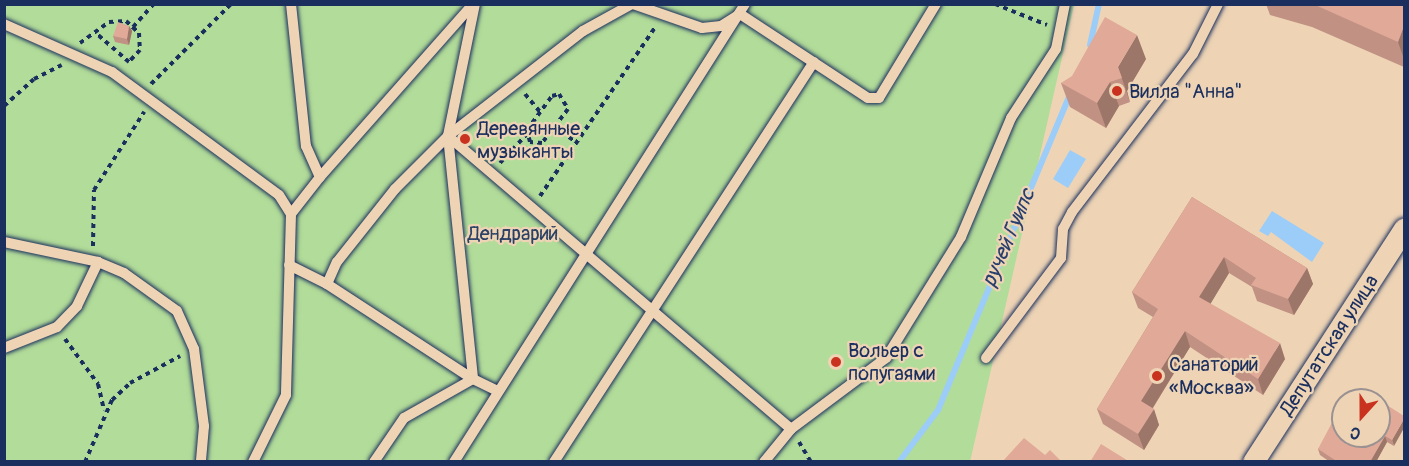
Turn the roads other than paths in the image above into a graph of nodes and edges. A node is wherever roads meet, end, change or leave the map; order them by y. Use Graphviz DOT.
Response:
graph roads {
  1 [pos="291,4"];
  2 [pos="474,4"];
  3 [pos="633,4"];
  4 [pos="936,4"];
  5 [pos="1065,4"];
  6 [pos="1218,4"];
  7 [pos="742,9"];
  8 [pos="4,24"];
  9 [pos="814,62"];
  10 [pos="448,136"];
  11 [pos="320,177"];
  12 [pos="291,214"];
  13 [pos="1404,229"];
  14 [pos="4,242"];
  15 [pos="585,257"];
  16 [pos="98,262"];
  17 [pos="289,265"];
  18 [pos="327,284"];
  19 [pos="652,310"];
  20 [pos="4,348"];
  21 [pos="986,358"];
  22 [pos="473,379"];
  23 [pos="498,391"];
  24 [pos="791,429"];
  25 [pos="201,462"];
  26 [pos="253,462"];
  27 [pos="374,462"];
  28 [pos="454,462"];
  29 [pos="554,462"];
  30 [pos="764,462"];
  31 [pos="1253,462"];
  1 -- 11 [label="lane"];
  2 -- 10 [label="lane"];
  2 -- 11 [label="lane"];
  3 -- 7 [label="lane"];
  3 -- 10 [label="lane"];
  4 -- 9 [label="lane"];
  5 -- 24 [label="lane"];
  6 -- 21 [label="lane"];
  7 -- 9 [label="lane"];
  7 -- 15 [label="lane"];
  8 -- 12 [label="lane"];
  9 -- 19 [label="lane"];
  10 -- 15 [label="lane"];
  10 -- 18 [label="lane"];
  10 -- 22 [label="lane"];
  11 -- 12 [label="lane"];
  12 -- 17 [label="lane"];
  13 -- 31 [label="street, Депутатская улица"];
  14 -- 16 [label="lane"];
  15 -- 19 [label="lane"];
  15 -- 23 [label="lane"];
  16 -- 20 [label="lane"];
  16 -- 25 [label="lane"];
  17 -- 18 [label="lane"];
  17 -- 26 [label="lane"];
  18 -- 22 [label="lane"];
  19 -- 24 [label="lane"];
  19 -- 29 [label="lane"];
  22 -- 23 [label="lane"];
  22 -- 27 [label="lane"];
  23 -- 28 [label="lane"];
  24 -- 30 [label="lane"];
}
